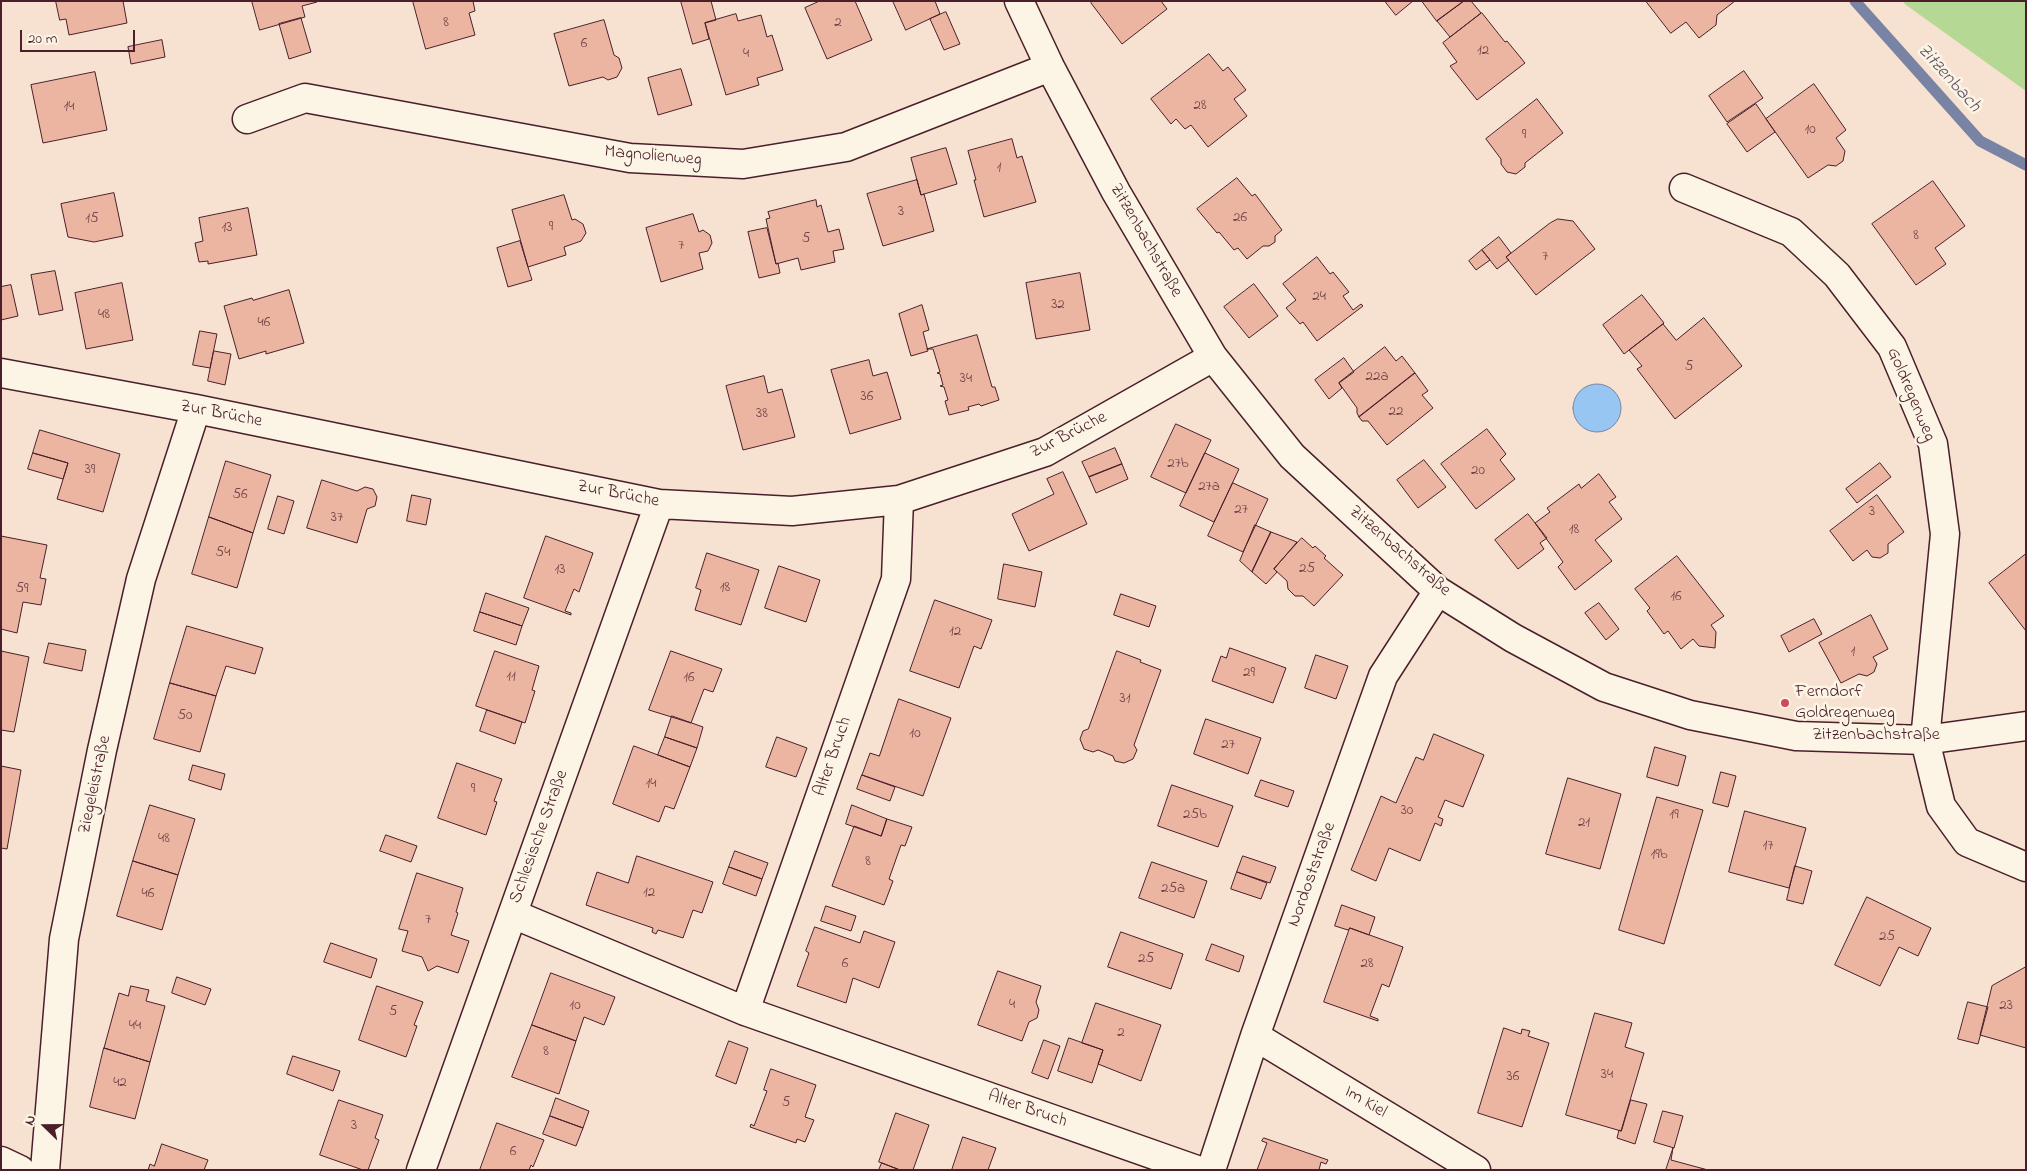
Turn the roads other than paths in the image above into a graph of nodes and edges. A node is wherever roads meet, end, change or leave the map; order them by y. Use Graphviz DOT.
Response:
graph roads {
  1 [pos="1019,1"];
  2 [pos="1050,67"];
  3 [pos="247,118"];
  4 [pos="1684,188"];
  5 [pos="1213,357"];
  6 [pos="1,373"];
  7 [pos="196,409"];
  8 [pos="899,500"];
  9 [pos="659,504"];
  10 [pos="1438,591"];
  11 [pos="2026,726"];
  12 [pos="1926,740"];
  13 [pos="2026,867"];
  14 [pos="513,914"];
  15 [pos="745,1011"];
  16 [pos="1255,1036"];
  17 [pos="1,1161"];
  18 [pos="20,1170"];
  19 [pos="45,1170"];
  20 [pos="421,1170"];
  21 [pos="1197,1170"];
  22 [pos="1211,1170"];
  23 [pos="1476,1170"];
  1 -- 2 [label="street, Zitzenbachstraße"];
  2 -- 3 [label="street, Magnolienweg"];
  2 -- 5 [label="street, Zitzenbachstraße"];
  4 -- 12 [label="street, Goldregenweg"];
  5 -- 8 [label="street, Zur Brüche"];
  5 -- 10 [label="street, Zitzenbachstraße"];
  6 -- 7 [label="street, Zur Brüche"];
  7 -- 9 [label="street, Zur Brüche"];
  7 -- 19 [label="street, Ziegeleistraße"];
  8 -- 9 [label="street, Zur Brüche"];
  8 -- 15 [label="street, Alter Bruch"];
  9 -- 14 [label="street, Schlesische Straße"];
  10 -- 12 [label="street, Zitzenbachstraße"];
  10 -- 16 [label="street, Nordoststraße"];
  11 -- 12 [label="street, Zitzenbachstraße"];
  12 -- 13 [label="street"];
  14 -- 15 [label="street, Alter Bruch"];
  14 -- 20 [label="street, Schlesische Straße"];
  15 -- 21 [label="street, Alter Bruch"];
  16 -- 22 [label="street, Nordoststraße"];
  16 -- 23 [label="street, Im Kiel"];
  17 -- 18 [label="street"];
}
